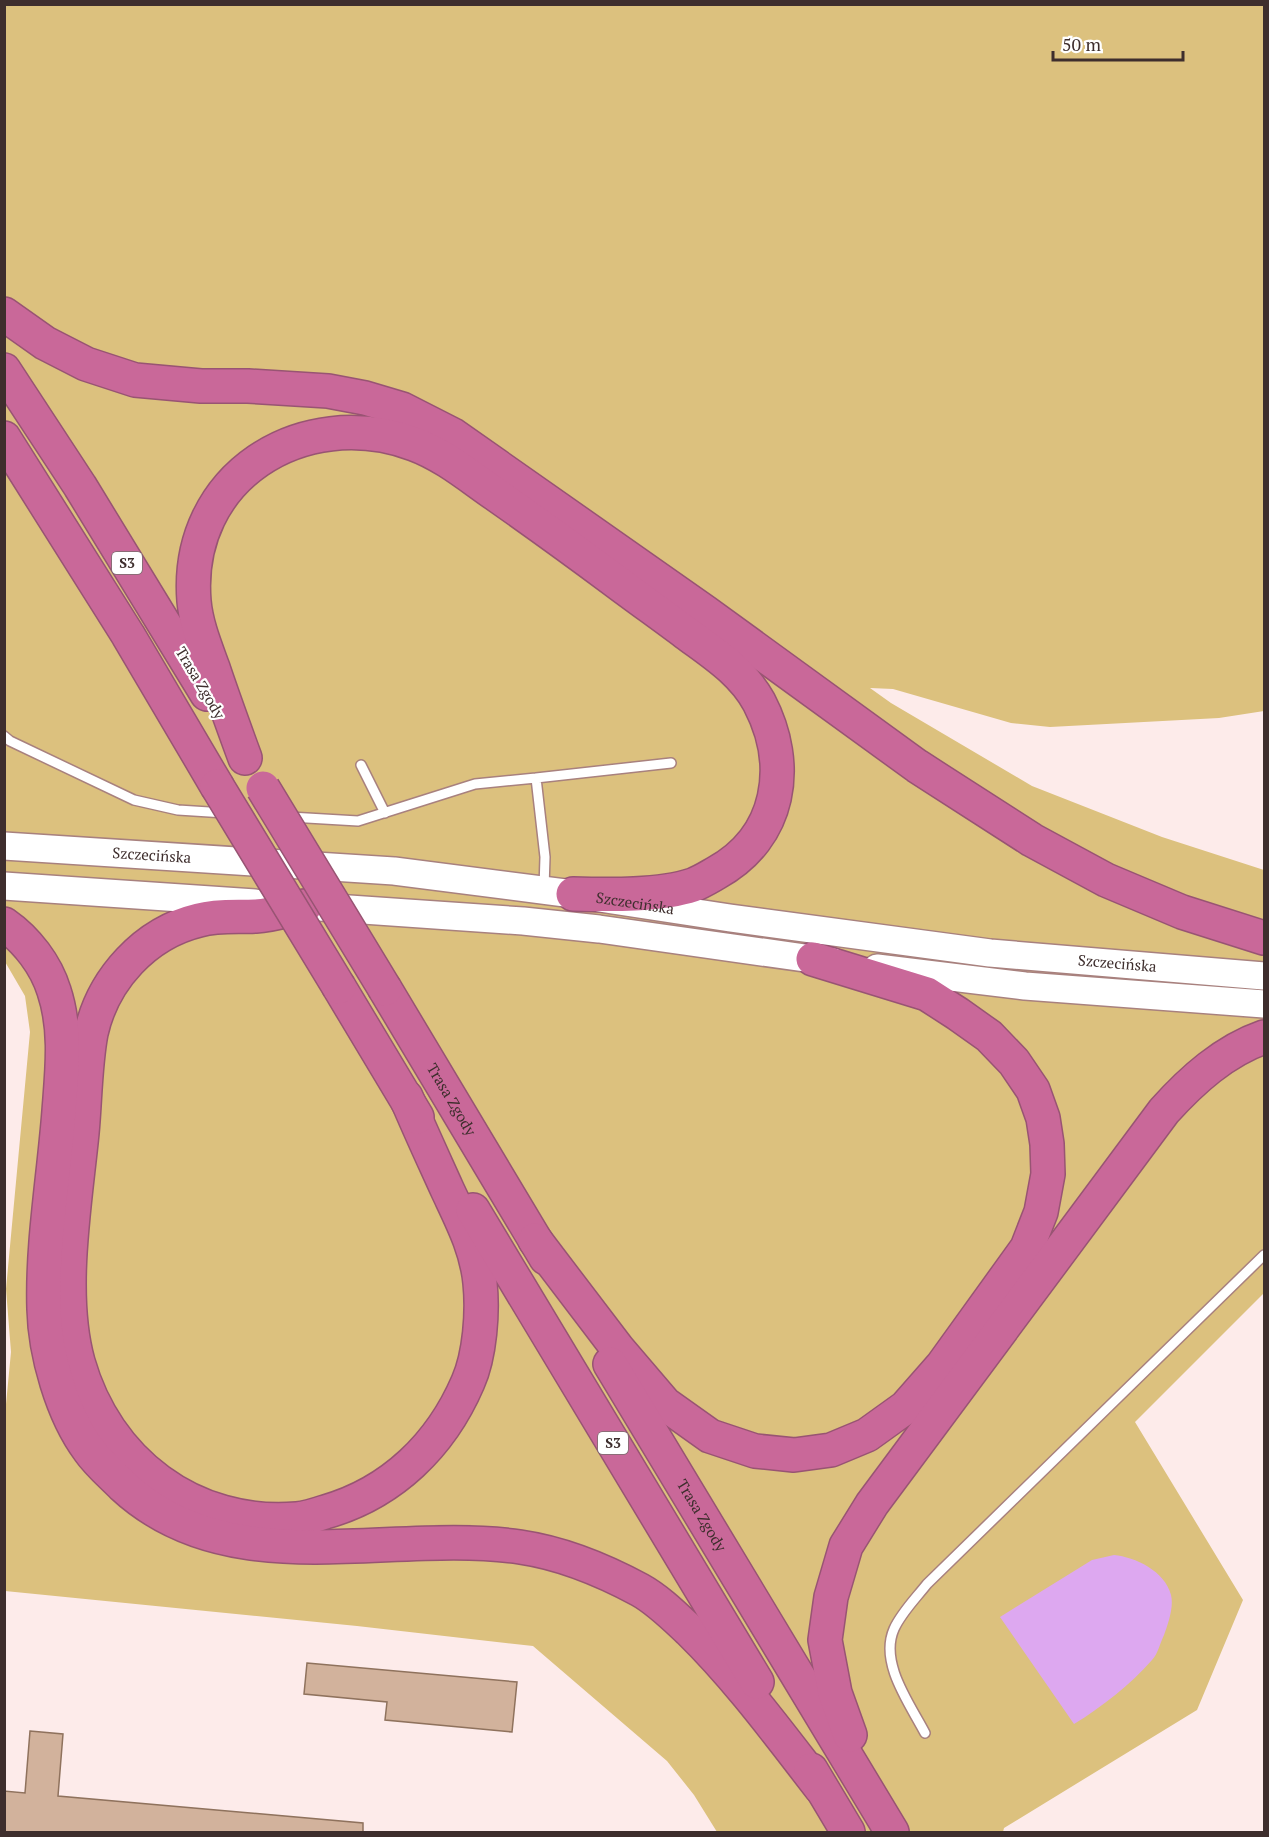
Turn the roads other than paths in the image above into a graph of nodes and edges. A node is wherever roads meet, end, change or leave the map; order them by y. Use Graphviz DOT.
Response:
graph roads {
  1 [pos="4,314"];
  2 [pos="4,370"];
  3 [pos="4,438"];
  4 [pos="4,452"];
  5 [pos="49,506"];
  6 [pos="4,736"];
  7 [pos="245,758"];
  8 [pos="671,763"];
  9 [pos="361,765"];
  10 [pos="536,778"];
  11 [pos="258,806"];
  12 [pos="385,813"];
  13 [pos="4,846"];
  14 [pos="4,886"];
  15 [pos="559,892"];
  16 [pos="306,906"];
  17 [pos="4,924"];
  18 [pos="1264,938"];
  19 [pos="813,959"];
  20 [pos="1264,976"];
  21 [pos="1264,1004"];
  22 [pos="1264,1037"];
  23 [pos="406,1097"];
  24 [pos="535,1240"];
  25 [pos="1264,1255"];
  26 [pos="925,1733"];
  27 [pos="821,1788"];
  28 [pos="848,1833"];
  29 [pos="893,1833"];
  1 -- 18 [label="highway"];
  2 -- 7 [label="highway, Trasa Zgody / S3"];
  3 -- 5 [label="highway, S3"];
  4 -- 5 [label="highway"];
  5 -- 23 [label="highway, S3, bridge"];
  6 -- 11 [label="lane"];
  7 -- 11 [label="highway, Trasa Zgody / S3"];
  7 -- 15 [label="highway"];
  8 -- 10 [label="lane"];
  9 -- 12 [label="lane"];
  10 -- 12 [label="lane"];
  10 -- 15 [label="lane"];
  11 -- 12 [label="lane"];
  11 -- 24 [label="highway, Trasa Zgody / S3, bridge"];
  13 -- 15 [label="main road, Szczecińska"];
  14 -- 16 [label="main road, Szczecińska"];
  15 -- 20 [label="main road, Szczecińska"];
  16 -- 19 [label="main road, Szczecińska"];
  16 -- 23 [label="highway"];
  17 -- 27 [label="highway"];
  19 -- 21 [label="main road, Szczecińska"];
  19 -- 24 [label="highway"];
  22 -- 29 [label="highway"];
  23 -- 27 [label="highway, S3"];
  24 -- 29 [label="highway, Trasa Zgody / S3"];
  25 -- 26 [label="lane"];
  27 -- 28 [label="highway, S3"];
}
